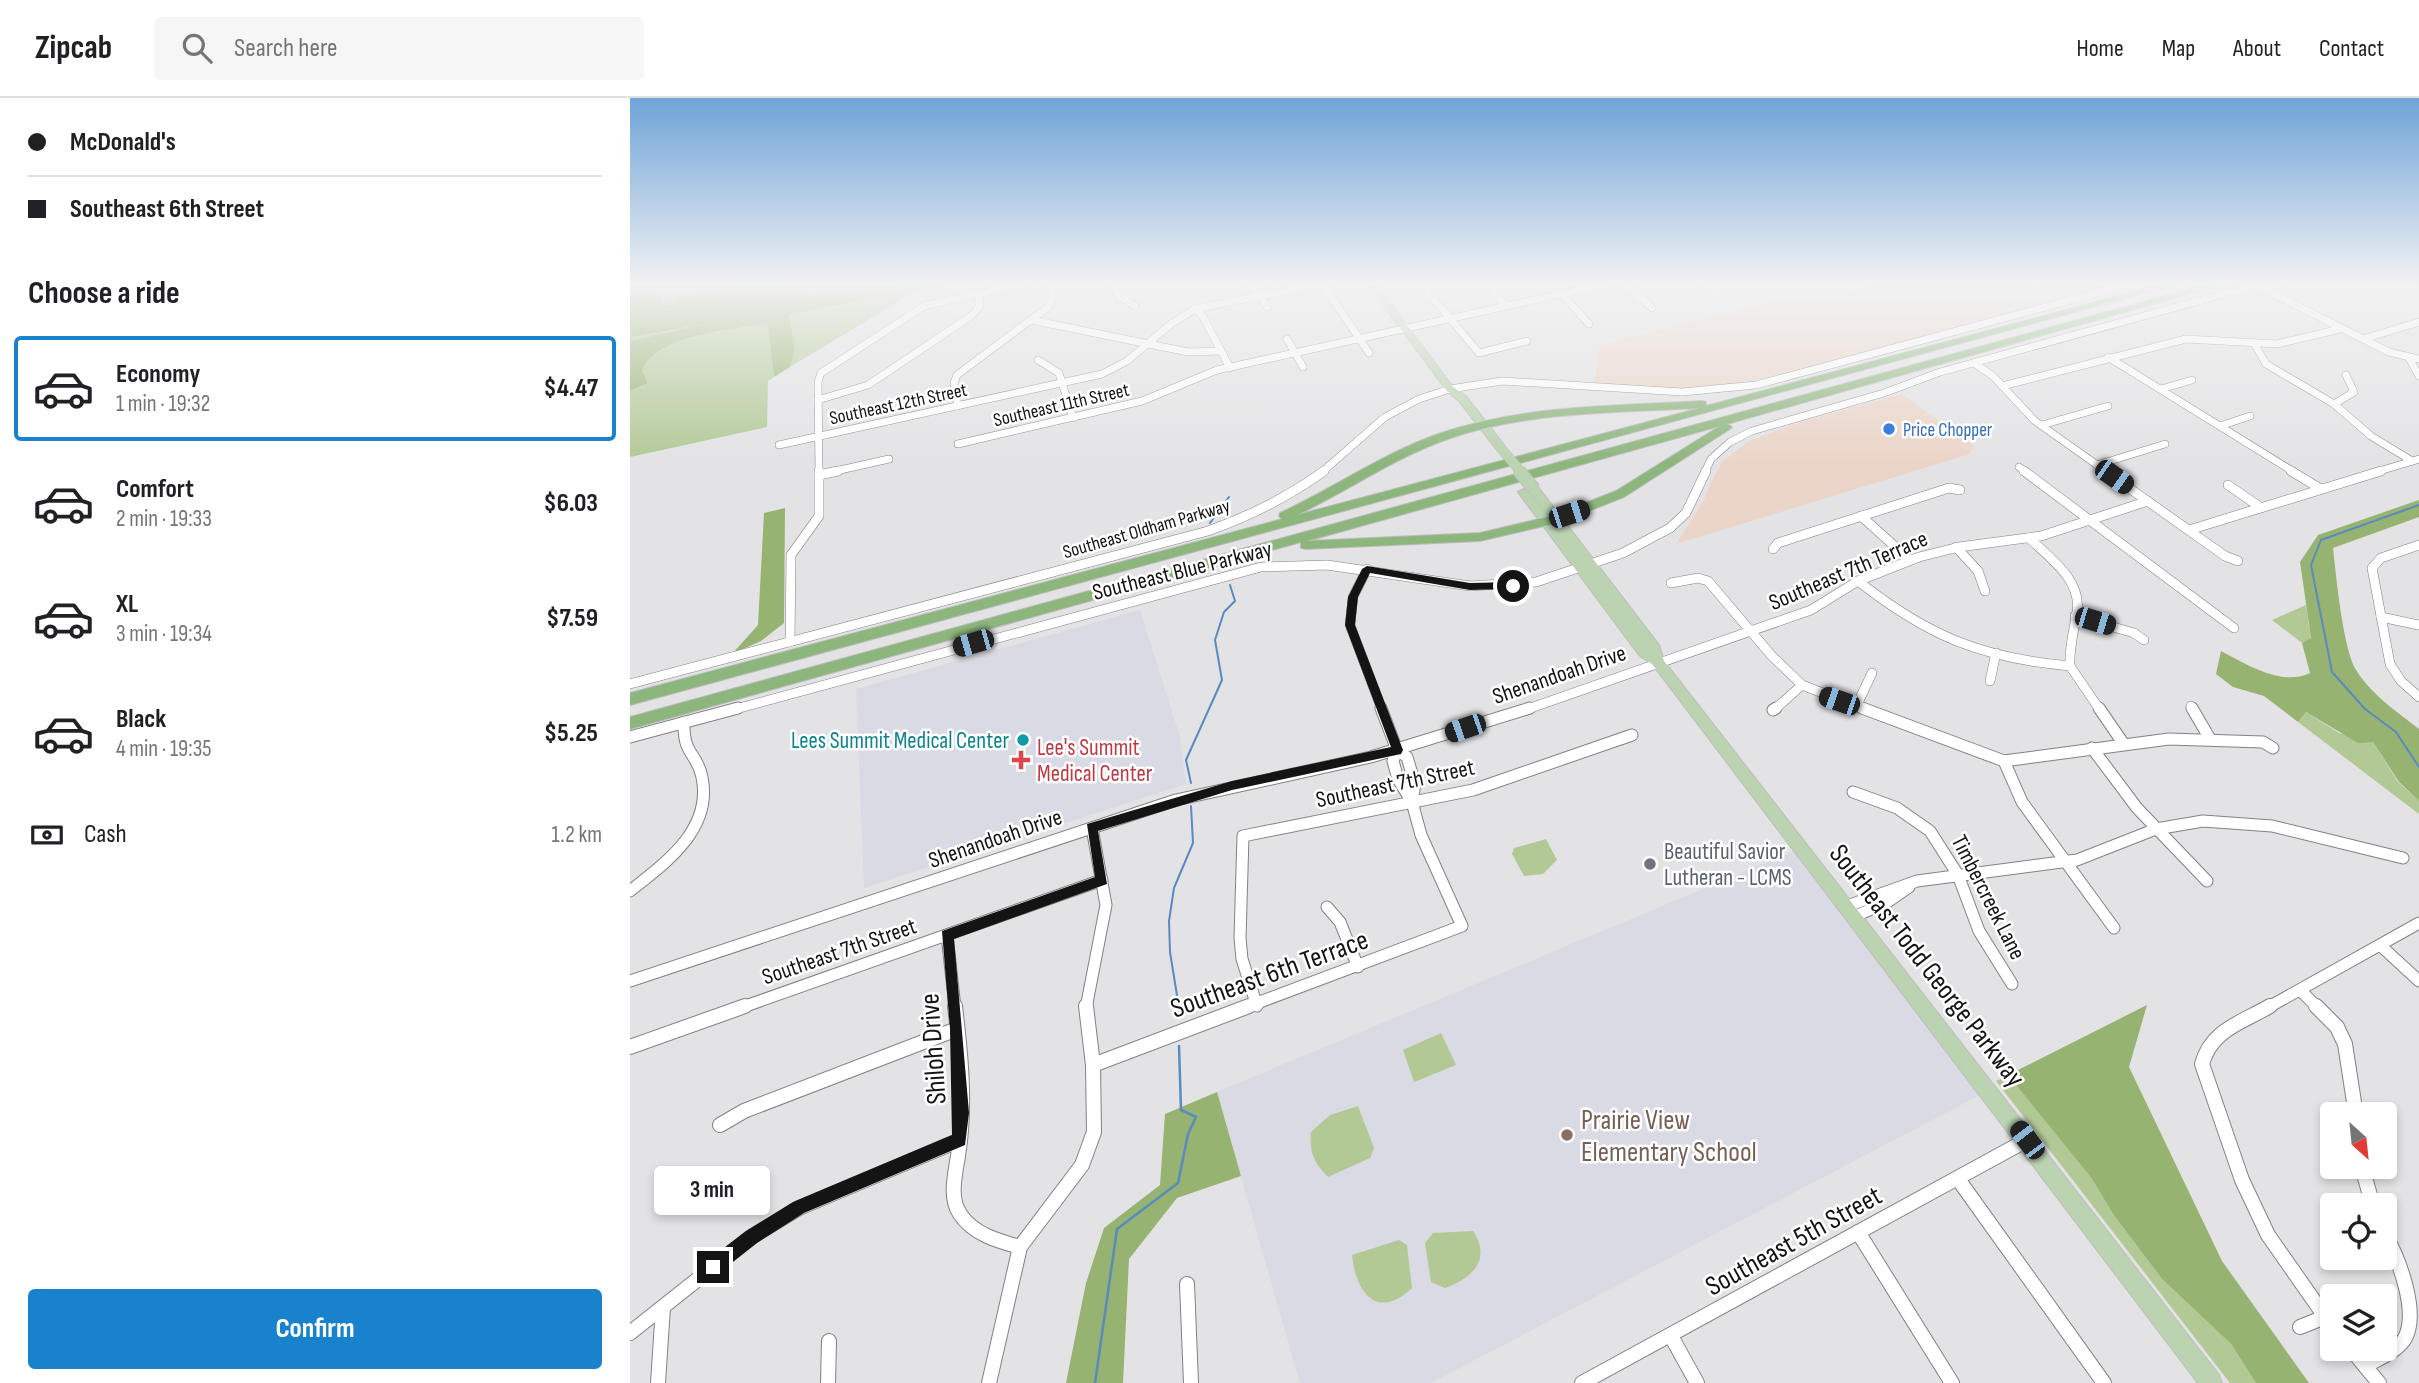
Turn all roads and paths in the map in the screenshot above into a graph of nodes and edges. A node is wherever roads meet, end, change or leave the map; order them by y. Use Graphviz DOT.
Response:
graph roads {
  1 [pos="864,343"];
  2 [pos="931,343"];
  3 [pos="1000,343"];
  4 [pos="1142,343"];
  5 [pos="1216,343"];
  6 [pos="1290,343"];
  7 [pos="1341,343"];
  8 [pos="1363,343"];
  9 [pos="1415,343"];
  10 [pos="1470,343"];
  11 [pos="1519,343"];
  12 [pos="1912,343"];
  13 [pos="1954,343"];
  14 [pos="2007,343"];
  15 [pos="2047,343"];
  16 [pos="2169,343"];
  17 [pos="2254,343"];
  18 [pos="2373,343"];
  19 [pos="1147,344"];
  20 [pos="1220,351"];
  21 [pos="1296,353"];
  22 [pos="1369,353"];
  23 [pos="2108,357"];
  24 [pos="2409,358"];
  25 [pos="2419,359"];
  26 [pos="1038,360"];
  27 [pos="1974,363"];
  28 [pos="1303,367"];
  29 [pos="1230,368"];
  30 [pos="2346,375"];
  31 [pos="2419,376"];
  32 [pos="1823,378"];
  33 [pos="2192,380"];
  34 [pos="1062,383"];
  35 [pos="2002,386"];
  36 [pos="1450,389"];
  37 [pos="2161,389"];
  38 [pos="818,400"];
  39 [pos="2334,404"];
  40 [pos="958,406"];
  41 [pos="1780,406"];
  42 [pos="2108,406"];
  43 [pos="2250,416"];
  44 [pos="1073,418"];
  45 [pos="2042,425"];
  46 [pos="1479,426"];
  47 [pos="2220,426"];
  48 [pos="818,436"];
  49 [pos="779,444"];
  50 [pos="958,444"];
  51 [pos="2165,444"];
  52 [pos="890,459"];
  53 [pos="2416,460"];
  54 [pos="2097,465"];
  55 [pos="2019,467"];
  56 [pos="819,475"];
  57 [pos="2228,485"];
  58 [pos="1960,489"];
  59 [pos="2321,489"];
  60 [pos="2148,501"];
  61 [pos="2260,507"];
  62 [pos="1861,516"];
  63 [pos="1551,520"];
  64 [pos="2090,520"];
  65 [pos="2189,530"];
  66 [pos="2029,538"];
  67 [pos="1204,545"];
  68 [pos="1956,547"];
  69 [pos="2418,547"];
  70 [pos="1773,549"];
  71 [pos="1910,560"];
  72 [pos="2238,561"];
  73 [pos="1208,565"];
  74 [pos="1585,566"];
  75 [pos="1367,569"];
  76 [pos="1858,581"];
  77 [pos="1671,583"];
  78 [pos="1985,591"];
  79 [pos="2075,615"];
  80 [pos="2381,617"];
  81 [pos="2419,625"];
  82 [pos="2234,628"];
  83 [pos="1749,631"];
  84 [pos="2144,640"];
  85 [pos="790,642"];
  86 [pos="1996,653"];
  87 [pos="1658,662"];
  88 [pos="2070,666"];
  89 [pos="1872,673"];
  90 [pos="1990,681"];
  91 [pos="630,684"];
  92 [pos="1802,685"];
  93 [pos="2419,697"];
  94 [pos="630,699"];
  95 [pos="2191,706"];
  96 [pos="1856,707"];
  97 [pos="1773,710"];
  98 [pos="684,722"];
  99 [pos="630,723"];
  100 [pos="1632,735"];
  101 [pos="630,737"];
  102 [pos="2210,739"];
  103 [pos="2123,743"];
  104 [pos="2092,748"];
  105 [pos="2273,748"];
  106 [pos="1397,750"];
  107 [pos="2004,761"];
  108 [pos="1853,792"];
  109 [pos="1412,802"];
  110 [pos="1091,828"];
  111 [pos="2157,830"];
  112 [pos="2403,858"];
  113 [pos="2068,862"];
  114 [pos="1958,875"];
  115 [pos="1102,880"];
  116 [pos="2207,881"];
  117 [pos="630,891"];
  118 [pos="1327,907"];
  119 [pos="1851,911"];
  120 [pos="2419,923"];
  121 [pos="2114,928"];
  122 [pos="947,935"];
  123 [pos="2381,946"];
  124 [pos="1358,967"];
  125 [pos="630,981"];
  126 [pos="2419,981"];
  127 [pos="2012,984"];
  128 [pos="2300,990"];
  129 [pos="1257,1006"];
  130 [pos="957,1029"];
  131 [pos="630,1047"];
  132 [pos="1093,1065"];
  133 [pos="2354,1102"];
  134 [pos="720,1125"];
  135 [pos="960,1140"];
  136 [pos="2027,1140"];
  137 [pos="1958,1179"];
  138 [pos="1858,1232"];
  139 [pos="1020,1248"];
  140 [pos="2397,1254"];
  141 [pos="1187,1284"];
  142 [pos="663,1307"];
  143 [pos="2320,1309"];
  144 [pos="2320,1323"];
  145 [pos="2300,1326"];
  146 [pos="630,1333"];
  147 [pos="1671,1336"];
  148 [pos="829,1341"];
  149 [pos="2361,1361"];
  150 [pos="2365,1366"];
  151 [pos="1946,1381"];
  152 [pos="658,1383"];
  153 [pos="828,1383"];
  154 [pos="989,1383"];
  155 [pos="1191,1383"];
  156 [pos="1582,1383"];
  157 [pos="1697,1383"];
  158 [pos="2104,1383"];
  159 [pos="2211,1383"];
  160 [pos="2379,1383"];
  1 -- 38 [label="street"];
  2 -- 38 [label="street"];
  3 -- 40 [label="street"];
  4 -- 19 [label="street"];
  5 -- 20 [label="street"];
  6 -- 21 [label="street"];
  7 -- 21 [label="street, Southeast 11th Street"];
  8 -- 22 [label="street"];
  9 -- 36 [label="main road"];
  10 -- 11 [label="street"];
  12 -- 36 [label="street, Southeast Oldham Parkway"];
  13 -- 32 [label="highway"];
  14 -- 41 [label="highway"];
  15 -- 27 [label="street, Southeast Blue Parkway"];
  16 -- 23 [label="street"];
  17 -- 39 [label="street"];
  18 -- 24 [label="street"];
  19 -- 20 [label="street"];
  19 -- 34 [label="street, Southeast 12th Street"];
  20 -- 29 [label="street"];
  21 -- 28 [label="street"];
  21 -- 29 [label="street, Southeast 11th Street"];
  23 -- 35 [label="street"];
  23 -- 37 [label="street"];
  24 -- 25 [label="street"];
  24 -- 31 [label="street"];
  26 -- 34 [label="street"];
  27 -- 35 [label="street"];
  27 -- 74 [label="street, Southeast Blue Parkway"];
  29 -- 44 [label="street, Southeast 11th Street"];
  30 -- 39 [label="street"];
  32 -- 46 [label="highway"];
  32 -- 67 [label="highway"];
  33 -- 37 [label="street"];
  34 -- 40 [label="street, Southeast 12th Street"];
  34 -- 44 [label="street"];
  35 -- 45 [label="street"];
  36 -- 46 [label="main road"];
  36 -- 85 [label="street, Southeast Oldham Parkway"];
  37 -- 47 [label="street"];
  38 -- 48 [label="street"];
  39 -- 53 [label="street"];
  40 -- 48 [label="street, Southeast 12th Street"];
  41 -- 63 [label="highway"];
  41 -- 73 [label="highway"];
  42 -- 45 [label="street"];
  43 -- 47 [label="street"];
  44 -- 50 [label="street, Southeast 11th Street"];
  45 -- 54 [label="street"];
  46 -- 63 [label="main road, bridge"];
  46 -- 67 [label="highway"];
  47 -- 59 [label="street"];
  48 -- 49 [label="street, Southeast 12th Street"];
  48 -- 56 [label="street"];
  51 -- 54 [label="street"];
  52 -- 56 [label="street"];
  53 -- 59 [label="street"];
  54 -- 60 [label="street"];
  55 -- 64 [label="street"];
  56 -- 85 [label="street"];
  57 -- 61 [label="street"];
  58 -- 62 [label="street"];
  59 -- 61 [label="street"];
  60 -- 64 [label="street, Southeast 7th Terrace"];
  60 -- 65 [label="street"];
  61 -- 65 [label="street"];
  62 -- 70 [label="street"];
  62 -- 71 [label="street"];
  63 -- 73 [label="highway"];
  63 -- 74 [label="main road"];
  64 -- 66 [label="street, Southeast 7th Terrace"];
  64 -- 82 [label="street"];
  65 -- 72 [label="street"];
  66 -- 68 [label="street, Southeast 7th Terrace"];
  66 -- 79 [label="street"];
  67 -- 94 [label="highway"];
  68 -- 71 [label="street, Southeast 7th Terrace"];
  68 -- 78 [label="street"];
  69 -- 80 [label="street"];
  71 -- 76 [label="street, Southeast 7th Terrace"];
  73 -- 99 [label="highway"];
  74 -- 75 [label="street, Southeast Blue Parkway"];
  74 -- 87 [label="main road"];
  75 -- 98 [label="street, Southeast Blue Parkway"];
  75 -- 106 [label="street"];
  76 -- 83 [label="street, Southeast 7th Terrace"];
  76 -- 86 [label="street"];
  77 -- 83 [label="street"];
  79 -- 84 [label="street"];
  79 -- 88 [label="street"];
  80 -- 81 [label="street"];
  80 -- 93 [label="street"];
  83 -- 87 [label="street, Southeast 7th Terrace"];
  83 -- 92 [label="street"];
  85 -- 91 [label="street, Southeast Oldham Parkway"];
  86 -- 88 [label="street"];
  86 -- 90 [label="street"];
  87 -- 106 [label="street, Shenandoah Drive"];
  87 -- 119 [label="main road, Southeast Todd George Parkway"];
  88 -- 103 [label="street"];
  89 -- 96 [label="street"];
  92 -- 96 [label="street"];
  92 -- 97 [label="street"];
  95 -- 102 [label="street"];
  96 -- 107 [label="street"];
  98 -- 101 [label="street, Southeast Blue Parkway"];
  98 -- 117 [label="street"];
  100 -- 109 [label="street, Southeast 7th Street"];
  102 -- 103 [label="street"];
  102 -- 105 [label="street"];
  103 -- 104 [label="street"];
  104 -- 107 [label="street"];
  104 -- 111 [label="street"];
  106 -- 109 [label="street"];
  106 -- 110 [label="street, Shenandoah Drive"];
  107 -- 113 [label="street"];
  108 -- 114 [label="street, Timbercreek Lane"];
  109 -- 124 [label="street, Southeast 6th Terrace"];
  109 -- 129 [label="street, Southeast 7th Street"];
  110 -- 115 [label="street"];
  110 -- 125 [label="street, Shenandoah Drive"];
  111 -- 112 [label="street"];
  111 -- 113 [label="street"];
  111 -- 116 [label="street"];
  113 -- 114 [label="street"];
  113 -- 121 [label="street"];
  114 -- 119 [label="street"];
  114 -- 127 [label="street, Timbercreek Lane"];
  115 -- 122 [label="street, Southeast 7th Street"];
  115 -- 132 [label="street"];
  118 -- 124 [label="street"];
  119 -- 136 [label="main road, Southeast Todd George Parkway"];
  120 -- 123 [label="street"];
  122 -- 130 [label="street, Shiloh Drive"];
  122 -- 131 [label="street, Southeast 7th Street"];
  123 -- 126 [label="street"];
  123 -- 128 [label="street"];
  124 -- 129 [label="street, Southeast 6th Terrace"];
  128 -- 133 [label="street"];
  128 -- 143 [label="street"];
  129 -- 132 [label="street, Southeast 6th Terrace"];
  130 -- 134 [label="street"];
  130 -- 135 [label="street, Shiloh Drive"];
  132 -- 139 [label="street"];
  135 -- 139 [label="street, Shiloh Drive"];
  135 -- 142 [label="street"];
  136 -- 137 [label="street, Southeast 5th Street"];
  136 -- 159 [label="main road, Southeast Todd George Parkway"];
  137 -- 138 [label="street, Southeast 5th Street"];
  137 -- 158 [label="street"];
  138 -- 147 [label="street, Southeast 5th Street"];
  138 -- 151 [label="street"];
  139 -- 154 [label="street"];
  140 -- 150 [label="street"];
  141 -- 155 [label="street"];
  142 -- 146 [label="street"];
  142 -- 152 [label="street"];
  144 -- 145 [label="street"];
  147 -- 156 [label="street, Southeast 5th Street"];
  147 -- 157 [label="street"];
  148 -- 153 [label="street"];
  149 -- 150 [label="street"];
  150 -- 160 [label="street"];
}
